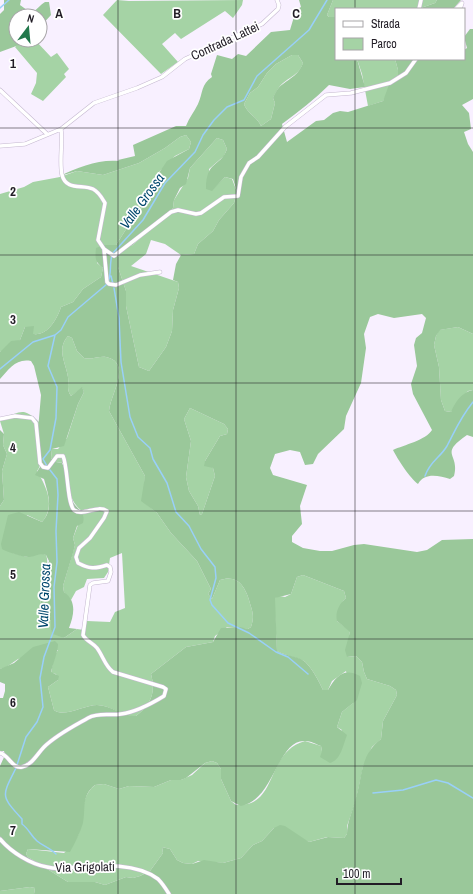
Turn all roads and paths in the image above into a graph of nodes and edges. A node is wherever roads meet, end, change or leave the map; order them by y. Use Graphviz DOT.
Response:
graph roads {
  1 [pos="277,0"];
  2 [pos="457,8"];
  3 [pos="460,8"];
  4 [pos="415,60"];
  5 [pos="0,90"];
  6 [pos="61,129"];
  7 [pos="48,134"];
  8 [pos="0,146"];
  9 [pos="104,249"];
  10 [pos="160,272"];
  11 [pos="0,418"];
  12 [pos="0,754"];
  13 [pos="0,839"];
  14 [pos="169,894"];
  1 -- 6 [label="street, Contrada Lattei"];
  2 -- 3 [label="street"];
  4 -- 9 [label="street"];
  5 -- 7 [label="street"];
  6 -- 7 [label="street"];
  6 -- 9 [label="street"];
  7 -- 8 [label="street"];
  9 -- 10 [label="street"];
  11 -- 12 [label="street"];
  13 -- 14 [label="street, Via Grigolati"];
}
